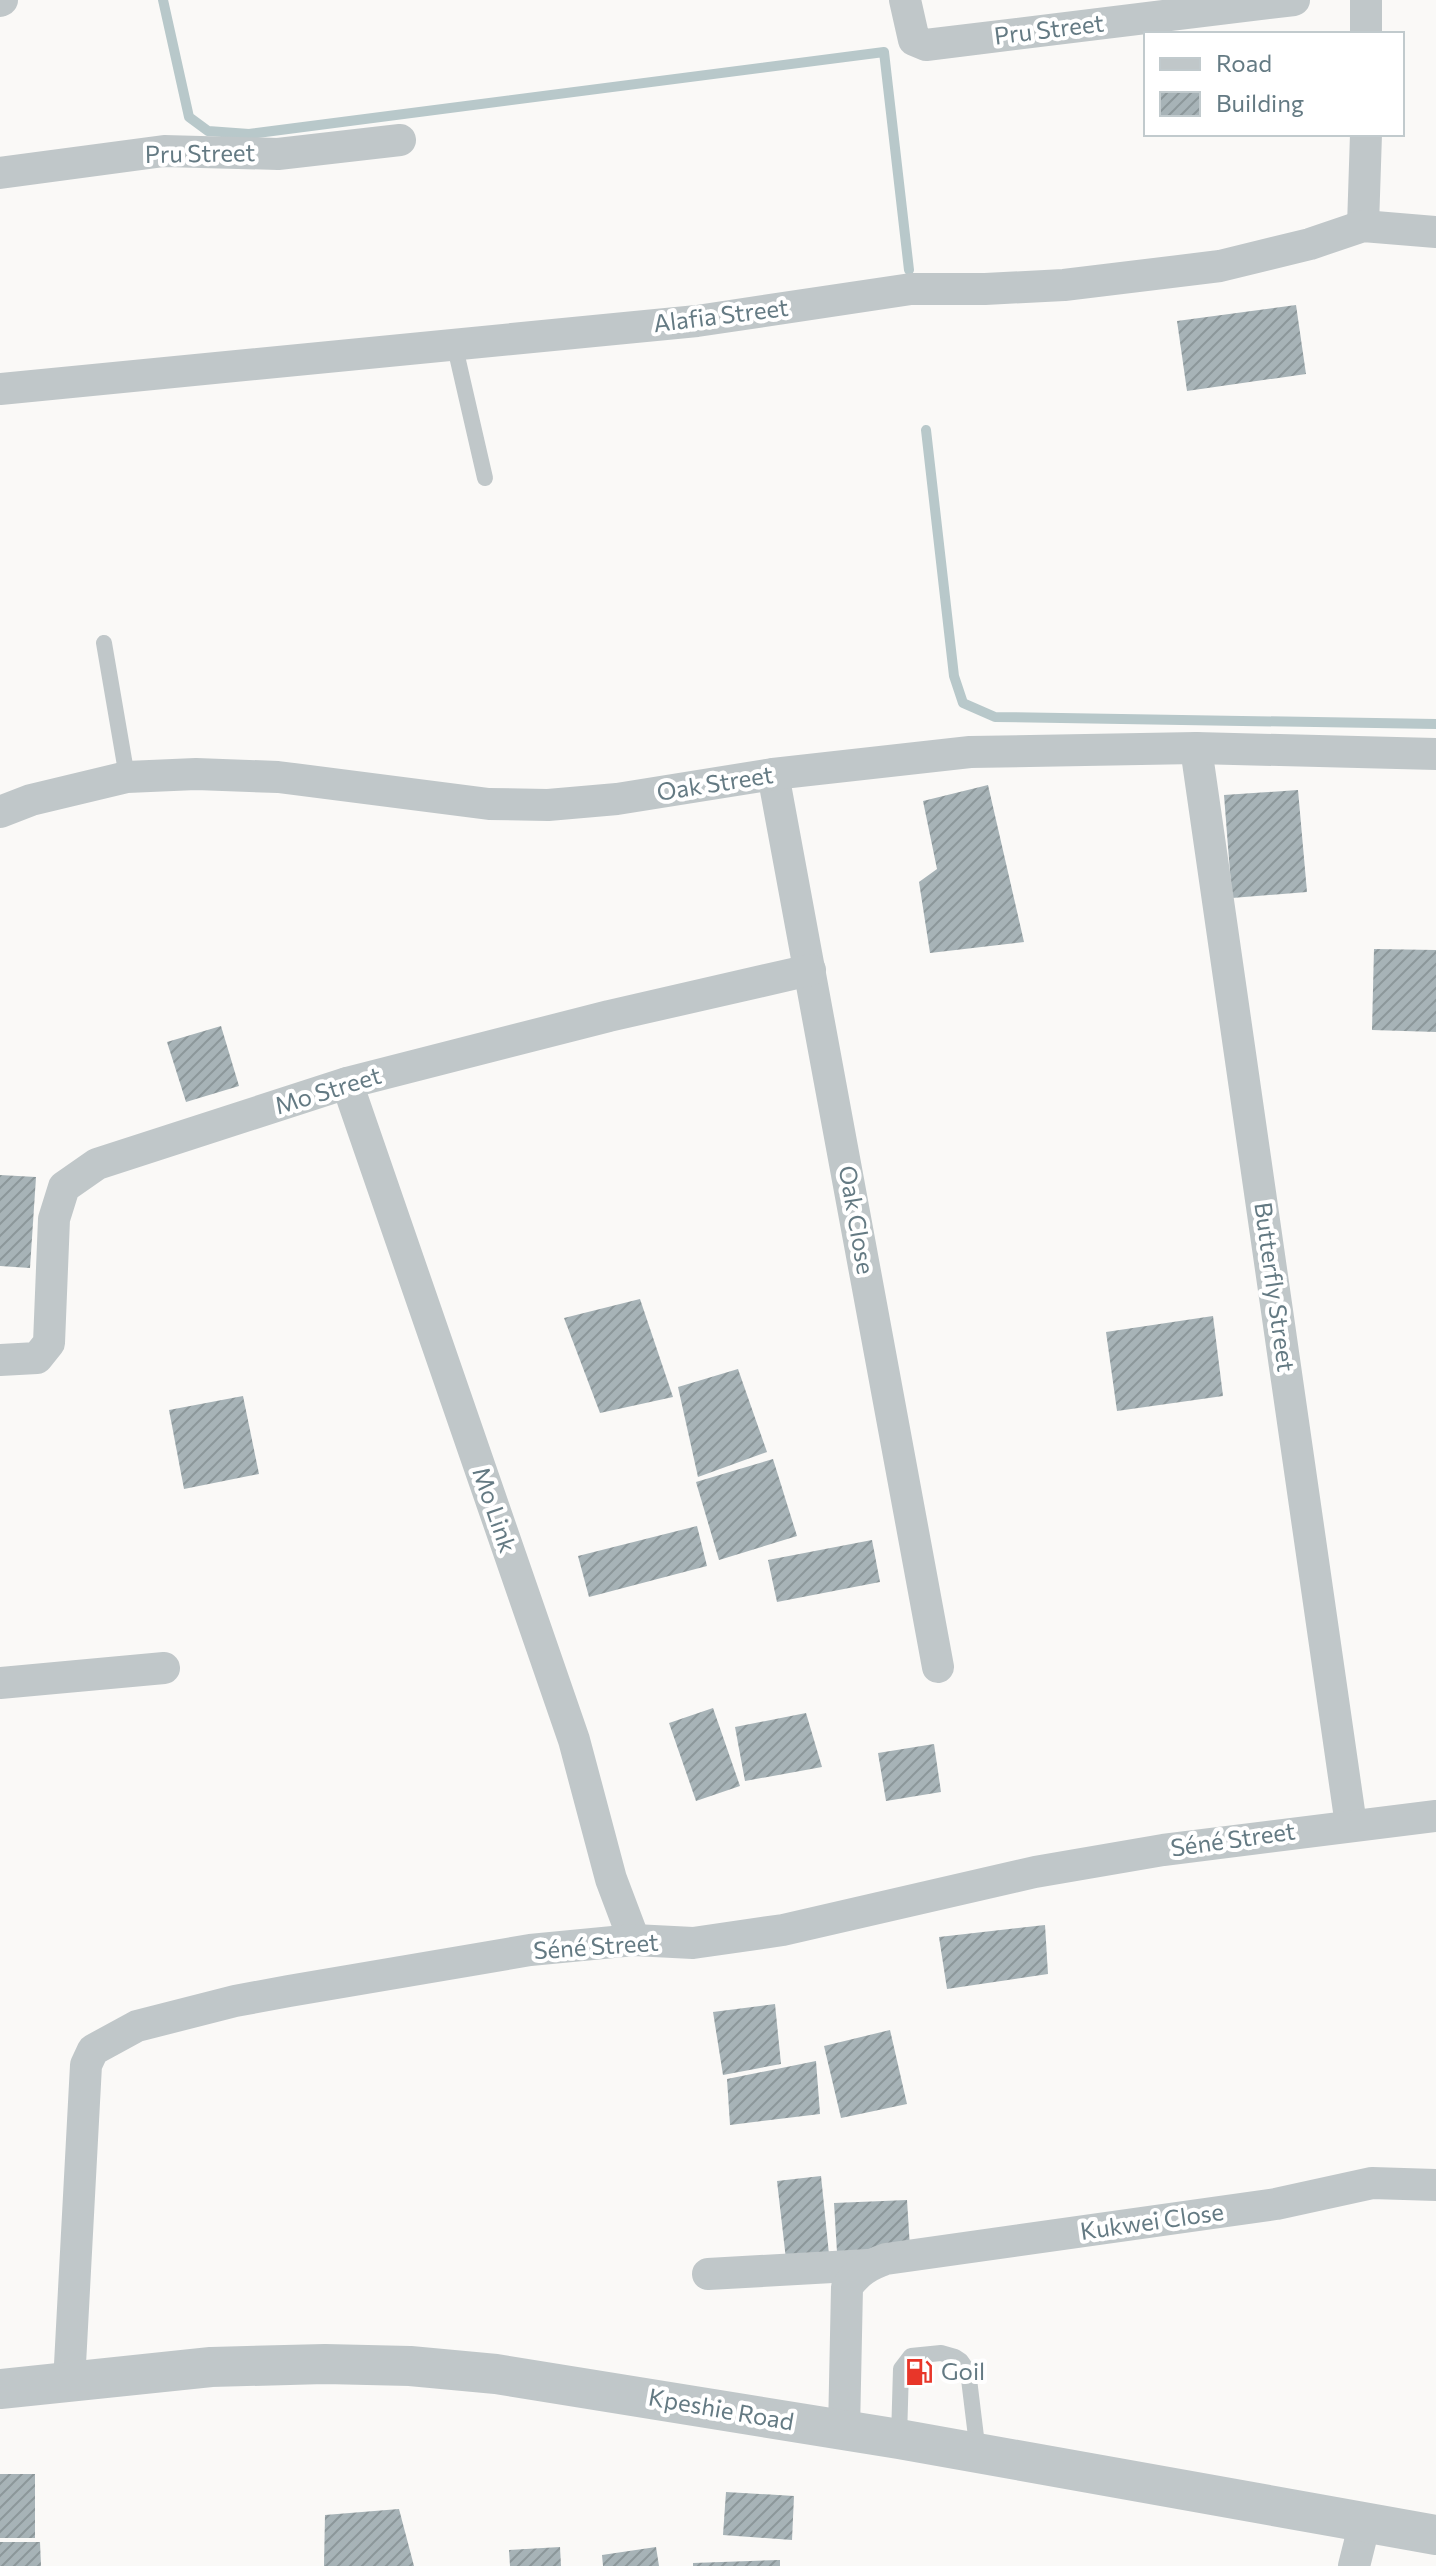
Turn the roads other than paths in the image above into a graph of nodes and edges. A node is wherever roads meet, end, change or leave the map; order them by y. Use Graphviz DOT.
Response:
graph roads {
  1 [pos="1294,0"];
  2 [pos="1366,0"];
  3 [pos="907,14"];
  4 [pos="1366,32"];
  5 [pos="1366,136"];
  6 [pos="400,140"];
  7 [pos="0,173"];
  8 [pos="1363,226"];
  9 [pos="1436,232"];
  10 [pos="454,343"];
  11 [pos="0,389"];
  12 [pos="485,478"];
  13 [pos="104,643"];
  14 [pos="1196,748"];
  15 [pos="1436,754"];
  16 [pos="773,774"];
  17 [pos="127,777"];
  18 [pos="0,812"];
  19 [pos="810,970"];
  20 [pos="347,1083"];
  21 [pos="0,1360"];
  22 [pos="938,1667"];
  23 [pos="164,1668"];
  24 [pos="0,1683"];
  25 [pos="1436,1816"];
  26 [pos="1351,1825"];
  27 [pos="634,1940"];
  28 [pos="1436,2185"];
  29 [pos="868,2265"];
  30 [pos="708,2274"];
  31 [pos="69,2383"];
  32 [pos="0,2389"];
  33 [pos="844,2431"];
  34 [pos="899,2439"];
  35 [pos="978,2453"];
  36 [pos="1365,2522"];
  37 [pos="1436,2535"];
  38 [pos="1354,2566"];
  1 -- 3 [label="street, Pru Street"];
  2 -- 4 [label="street"];
  5 -- 8 [label="street"];
  6 -- 7 [label="street, Pru Street"];
  8 -- 9 [label="street, Alafia Street"];
  8 -- 10 [label="street, Alafia Street"];
  10 -- 11 [label="street, Alafia Street"];
  10 -- 12 [label="lane"];
  13 -- 17 [label="lane"];
  14 -- 15 [label="street, Oak Street"];
  14 -- 16 [label="street, Oak Street"];
  14 -- 26 [label="street, Butterfly Street"];
  16 -- 17 [label="street, Oak Street"];
  16 -- 19 [label="street, Oak Close"];
  17 -- 18 [label="street, Oak Street"];
  19 -- 20 [label="street, Mo Street"];
  19 -- 22 [label="street, Oak Close"];
  20 -- 21 [label="street, Mo Street"];
  20 -- 27 [label="street, Mo Link"];
  23 -- 24 [label="street"];
  25 -- 26 [label="street, Séné Street"];
  26 -- 27 [label="street, Séné Street"];
  27 -- 31 [label="street, Séné Street"];
  28 -- 29 [label="street, Kukwei Close"];
  29 -- 30 [label="street, Kukwei Close"];
  29 -- 33 [label="street"];
  31 -- 32 [label="street, Kpeshie Road"];
  31 -- 33 [label="street, Kpeshie Road"];
  33 -- 34 [label="street, Kpeshie Road"];
  34 -- 35 [label="street, Kpeshie Road"];
  34 -- 35 [label="lane"];
  35 -- 36 [label="street, Kpeshie Road"];
  36 -- 37 [label="street, Kpeshie Road"];
  36 -- 38 [label="street"];
}
